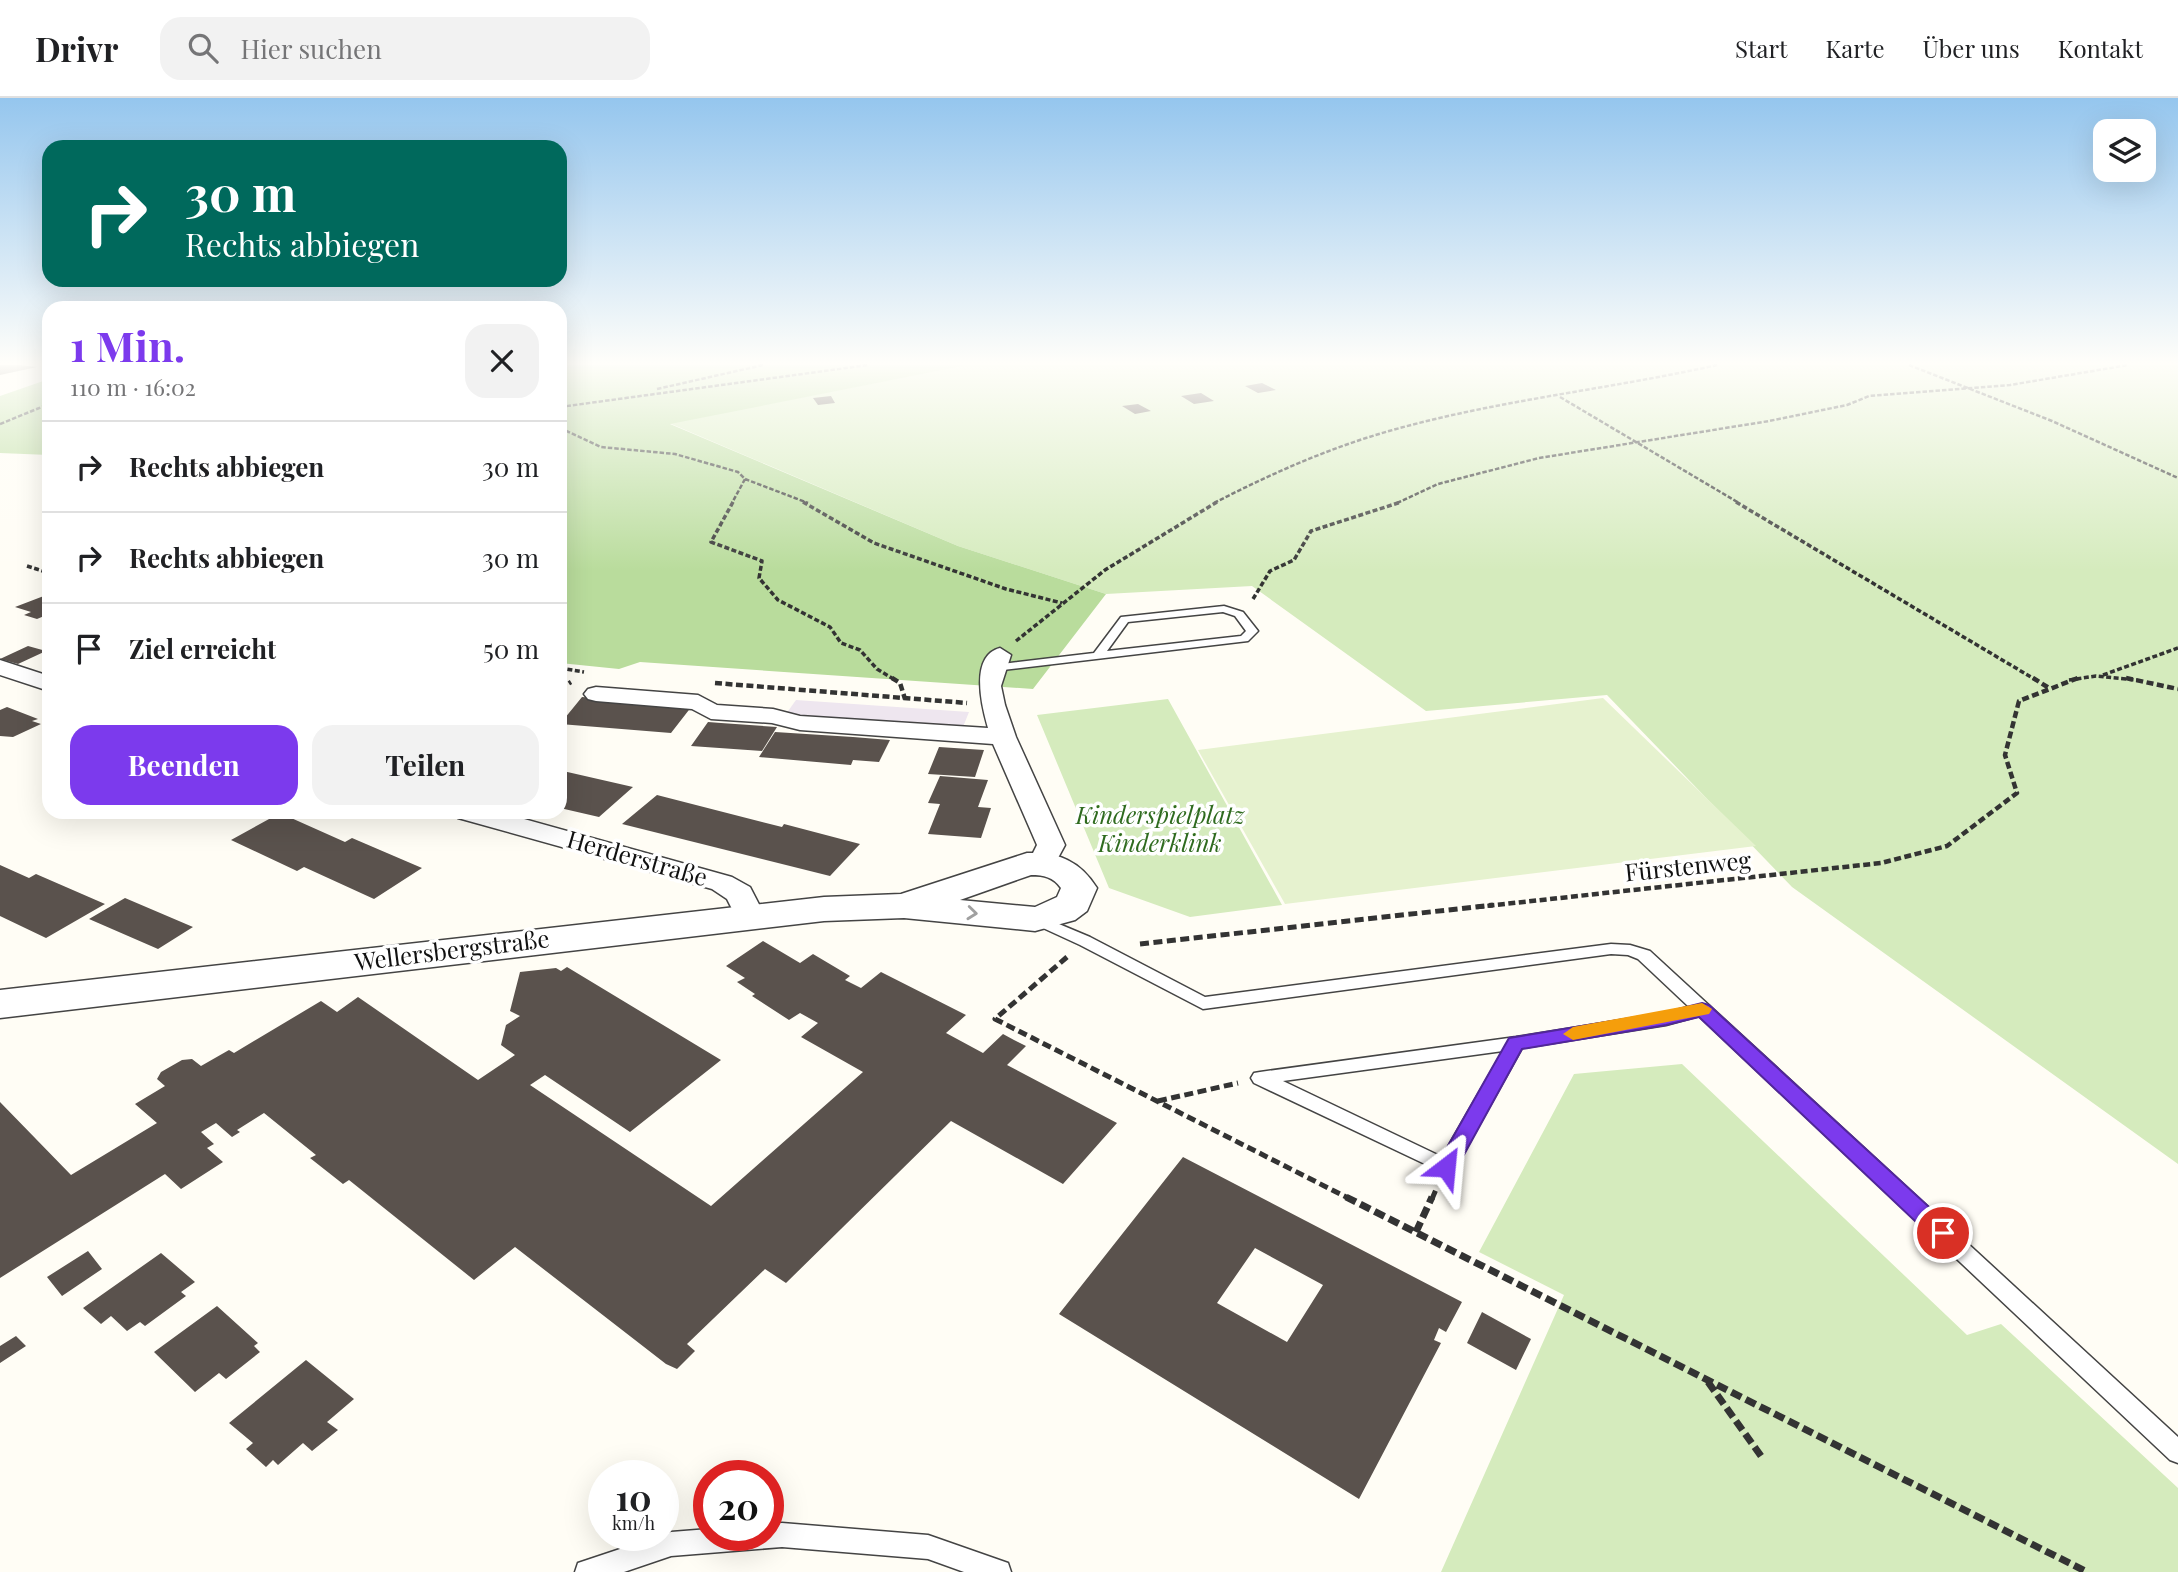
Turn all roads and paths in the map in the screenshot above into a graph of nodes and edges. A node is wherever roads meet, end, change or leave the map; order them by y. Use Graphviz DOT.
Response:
graph roads {
  1 [pos="572,434"];
  2 [pos="1382,434"];
  3 [pos="1621,434"];
  4 [pos="1682,434"];
  5 [pos="2077,434"];
  6 [pos="1633,441"];
  7 [pos="2178,478"];
  8 [pos="745,479"];
  9 [pos="27,566"];
  10 [pos="42,571"];
  11 [pos="1063,604"];
  12 [pos="1239,614"];
  13 [pos="2178,648"];
  14 [pos="1098,656"];
  15 [pos="997,662"];
  16 [pos="0,667"];
  17 [pos="567,669"];
  18 [pos="585,672"];
  19 [pos="2099,677"];
  20 [pos="42,682"];
  21 [pos="707,682"];
  22 [pos="2050,688"];
  23 [pos="2178,689"];
  24 [pos="596,694"];
  25 [pos="905,699"];
  26 [pos="993,705"];
  27 [pos="1003,737"];
  28 [pos="493,819"];
  29 [pos="1042,863"];
  30 [pos="904,906"];
  31 [pos="750,916"];
  32 [pos="1035,919"];
  33 [pos="1085,941"];
  34 [pos="1061,962"];
  35 [pos="0,1004"];
  36 [pos="1702,1009"];
  37 [pos="1516,1043"];
  38 [pos="1260,1078"];
  39 [pos="1157,1101"];
  40 [pos="1446,1167"];
  41 [pos="1416,1233"];
  42 [pos="1708,1381"];
  43 [pos="2178,1452"];
  44 [pos="1761,1456"];
  45 [pos="587,1572"];
  46 [pos="999,1572"];
  47 [pos="2087,1572"];
  1 -- 8 [label="path"];
  2 -- 11 [label="path"];
  3 -- 6 [label="path"];
  4 -- 6 [label="path"];
  5 -- 7 [label="path"];
  6 -- 12 [label="path"];
  6 -- 22 [label="path"];
  8 -- 11 [label="path"];
  8 -- 25 [label="path"];
  9 -- 10 [label="path"];
  11 -- 15 [label="path"];
  12 -- 14 [label="lane"];
  12 -- 14 [label="lane"];
  13 -- 19 [label="path"];
  14 -- 15 [label="lane"];
  15 -- 26 [label="street"];
  16 -- 20 [label="street"];
  17 -- 18 [label="path"];
  19 -- 22 [label="path, Fürstenweg"];
  19 -- 23 [label="path, Fürstenweg"];
  21 -- 25 [label="path"];
  22 -- 33 [label="path, Fürstenweg"];
  24 -- 27 [label="street"];
  25 -- 26 [label="path"];
  26 -- 27 [label="street"];
  27 -- 29 [label="street"];
  28 -- 31 [label="street, Herderstraße"];
  29 -- 30 [label="street, Wellersbergstraße"];
  29 -- 32 [label="street, Wellersbergstraße"];
  30 -- 31 [label="street, Wellersbergstraße"];
  30 -- 32 [label="street, Wellersbergstraße, one-way"];
  31 -- 35 [label="street, Wellersbergstraße"];
  32 -- 33 [label="lane"];
  33 -- 36 [label="lane"];
  34 -- 39 [label="path"];
  36 -- 37 [label="lane"];
  36 -- 43 [label="lane"];
  37 -- 38 [label="lane"];
  37 -- 40 [label="lane"];
  38 -- 39 [label="path"];
  38 -- 40 [label="lane"];
  39 -- 41 [label="path"];
  40 -- 41 [label="path"];
  41 -- 42 [label="path"];
  42 -- 44 [label="path"];
  42 -- 47 [label="path"];
  45 -- 46 [label="lane"];
}
